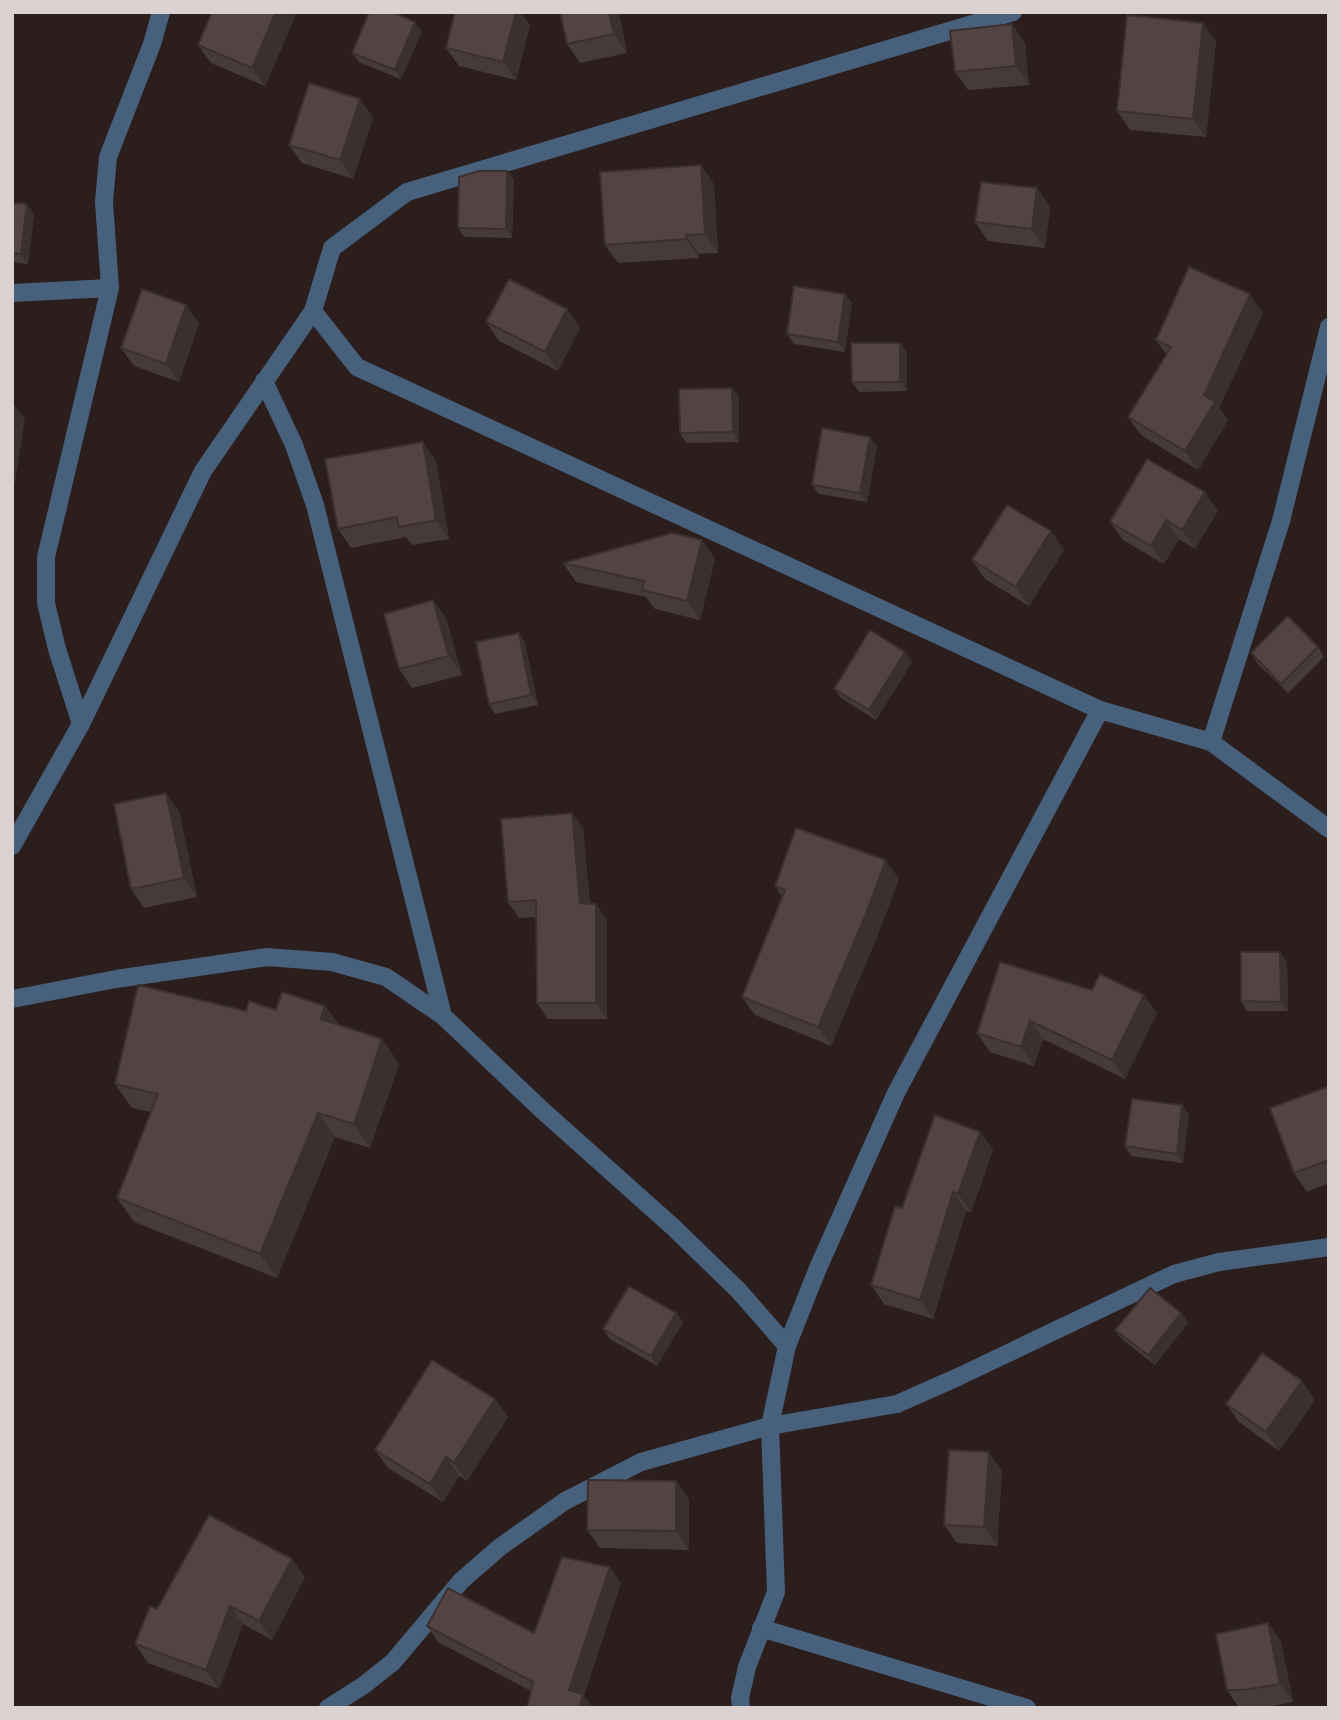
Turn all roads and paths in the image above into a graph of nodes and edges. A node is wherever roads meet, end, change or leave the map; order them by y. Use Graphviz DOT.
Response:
graph roads {
  1 [pos="161,12"];
  2 [pos="1013,12"];
  3 [pos="110,288"];
  4 [pos="12,293"];
  5 [pos="313,311"];
  6 [pos="1329,327"];
  7 [pos="264,381"];
  8 [pos="1100,710"];
  9 [pos="81,724"];
  10 [pos="1211,742"];
  11 [pos="1329,829"];
  12 [pos="12,846"];
  13 [pos="12,999"];
  14 [pos="443,1016"];
  15 [pos="1329,1247"];
  16 [pos="787,1346"];
  17 [pos="770,1426"];
  18 [pos="761,1628"];
  19 [pos="328,1708"];
  20 [pos="741,1708"];
  21 [pos="1027,1708"];
  1 -- 3 [label="street"];
  2 -- 5 [label="street"];
  3 -- 4 [label="street"];
  3 -- 9 [label="street"];
  5 -- 7 [label="street"];
  5 -- 8 [label="street"];
  6 -- 10 [label="street"];
  7 -- 9 [label="street"];
  7 -- 14 [label="street"];
  8 -- 10 [label="street"];
  8 -- 16 [label="street"];
  9 -- 12 [label="street"];
  10 -- 11 [label="street"];
  13 -- 14 [label="street"];
  14 -- 16 [label="street"];
  15 -- 17 [label="street"];
  16 -- 17 [label="street"];
  17 -- 18 [label="street"];
  17 -- 19 [label="street"];
  18 -- 20 [label="street"];
  18 -- 21 [label="street"];
}
